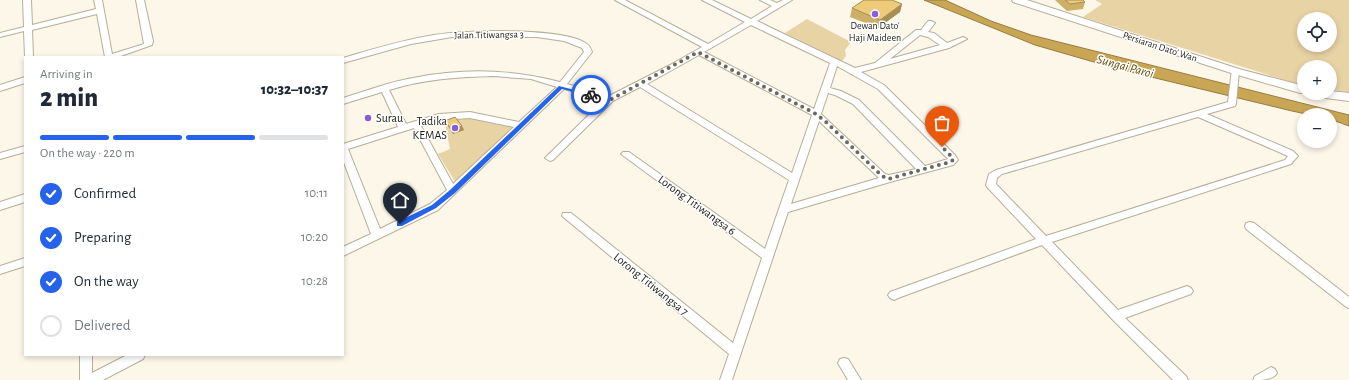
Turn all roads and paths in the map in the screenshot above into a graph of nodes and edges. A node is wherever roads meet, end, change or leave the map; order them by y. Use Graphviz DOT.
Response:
graph roads {
  1 [pos="27,0"];
  2 [pos="98,0"];
  3 [pos="140,0"];
  4 [pos="619,0"];
  5 [pos="706,0"];
  6 [pos="764,0"];
  7 [pos="788,0"];
  8 [pos="1017,0"];
  9 [pos="778,6"];
  10 [pos="99,11"];
  11 [pos="750,22"];
  12 [pos="931,23"];
  13 [pos="27,28"];
  14 [pos="924,32"];
  15 [pos="0,35"];
  16 [pos="963,39"];
  17 [pos="708,46"];
  18 [pos="946,46"];
  19 [pos="698,52"];
  20 [pos="29,56"];
  21 [pos="110,56"];
  22 [pos="114,56"];
  23 [pos="344,61"];
  24 [pos="834,63"];
  25 [pos="878,64"];
  26 [pos="854,71"];
  27 [pos="1234,71"];
  28 [pos="24,80"];
  29 [pos="641,84"];
  30 [pos="561,87"];
  31 [pos="0,88"];
  32 [pos="384,88"];
  33 [pos="1297,88"];
  34 [pos="825,90"];
  35 [pos="1337,95"];
  36 [pos="1349,97"];
  37 [pos="610,100"];
  38 [pos="344,101"];
  39 [pos="816,114"];
  40 [pos="1199,114"];
  41 [pos="416,124"];
  42 [pos="521,125"];
  43 [pos="403,128"];
  44 [pos="344,148"];
  45 [pos="24,149"];
  46 [pos="344,151"];
  47 [pos="626,154"];
  48 [pos="0,156"];
  49 [pos="550,158"];
  50 [pos="923,170"];
  51 [pos="794,179"];
  52 [pos="888,179"];
  53 [pos="452,192"];
  54 [pos="24,198"];
  55 [pos="0,206"];
  56 [pos="784,210"];
  57 [pos="567,216"];
  58 [pos="1250,226"];
  59 [pos="377,236"];
  60 [pos="1045,240"];
  61 [pos="344,252"];
  62 [pos="768,257"];
  63 [pos="24,262"];
  64 [pos="0,270"];
  65 [pos="1187,290"];
  66 [pos="894,295"];
  67 [pos="1349,303"];
  68 [pos="1116,316"];
  69 [pos="736,353"];
  70 [pos="86,356"];
  71 [pos="137,356"];
  72 [pos="844,363"];
  73 [pos="1271,373"];
  74 [pos="86,380"];
  75 [pos="91,380"];
  76 [pos="726,380"];
  77 [pos="855,380"];
  78 [pos="1182,380"];
  79 [pos="1259,380"];
  1 -- 13 [label="street"];
  2 -- 10 [label="street"];
  3 -- 22 [label="street"];
  4 -- 17 [label="street"];
  5 -- 11 [label="street"];
  6 -- 9 [label="street"];
  7 -- 9 [label="street"];
  8 -- 27 [label="street, Persiaran Dato' Wan"];
  9 -- 11 [label="street"];
  10 -- 13 [label="street"];
  10 -- 21 [label="street"];
  11 -- 17 [label="street"];
  11 -- 24 [label="street"];
  12 -- 14 [label="street"];
  13 -- 15 [label="street"];
  13 -- 20 [label="street"];
  14 -- 18 [label="street"];
  14 -- 25 [label="street"];
  16 -- 18 [label="street"];
  17 -- 19 [label="street"];
  18 -- 25 [label="street"];
  19 -- 29 [label="street"];
  19 -- 39 [label="street"];
  23 -- 30 [label="street, Jalan Titiwangsa 3"];
  24 -- 26 [label="street"];
  24 -- 34 [label="street"];
  25 -- 26 [label="street"];
  26 -- 50 [label="street"];
  27 -- 33 [label="street, Persiaran Dato' Wan"];
  27 -- 40 [label="street"];
  28 -- 31 [label="street"];
  29 -- 37 [label="street"];
  29 -- 51 [label="street"];
  30 -- 32 [label="street"];
  30 -- 37 [label="street"];
  30 -- 42 [label="street"];
  32 -- 38 [label="street"];
  32 -- 43 [label="street"];
  34 -- 39 [label="street"];
  34 -- 50 [label="street"];
  35 -- 36 [label="street"];
  37 -- 49 [label="street"];
  39 -- 51 [label="street"];
  39 -- 52 [label="street"];
  40 -- 60 [label="street"];
  40 -- 60 [label="street"];
  41 -- 42 [label="street"];
  41 -- 43 [label="street"];
  41 -- 53 [label="street"];
  42 -- 53 [label="street"];
  43 -- 44 [label="street"];
  45 -- 48 [label="street"];
  46 -- 59 [label="street"];
  47 -- 62 [label="street, Lorong Titiwangsa 6"];
  50 -- 52 [label="street"];
  51 -- 56 [label="street"];
  52 -- 56 [label="street"];
  53 -- 59 [label="street"];
  54 -- 55 [label="street"];
  56 -- 62 [label="street"];
  57 -- 69 [label="street, Lorong Titiwangsa 7"];
  58 -- 67 [label="street"];
  59 -- 61 [label="street"];
  60 -- 66 [label="street"];
  60 -- 68 [label="street"];
  62 -- 69 [label="street"];
  63 -- 64 [label="street"];
  65 -- 68 [label="street"];
  68 -- 78 [label="street"];
  69 -- 76 [label="street"];
  70 -- 74 [label="street"];
  71 -- 75 [label="street"];
  72 -- 77 [label="street"];
  73 -- 79 [label="street"];
}
